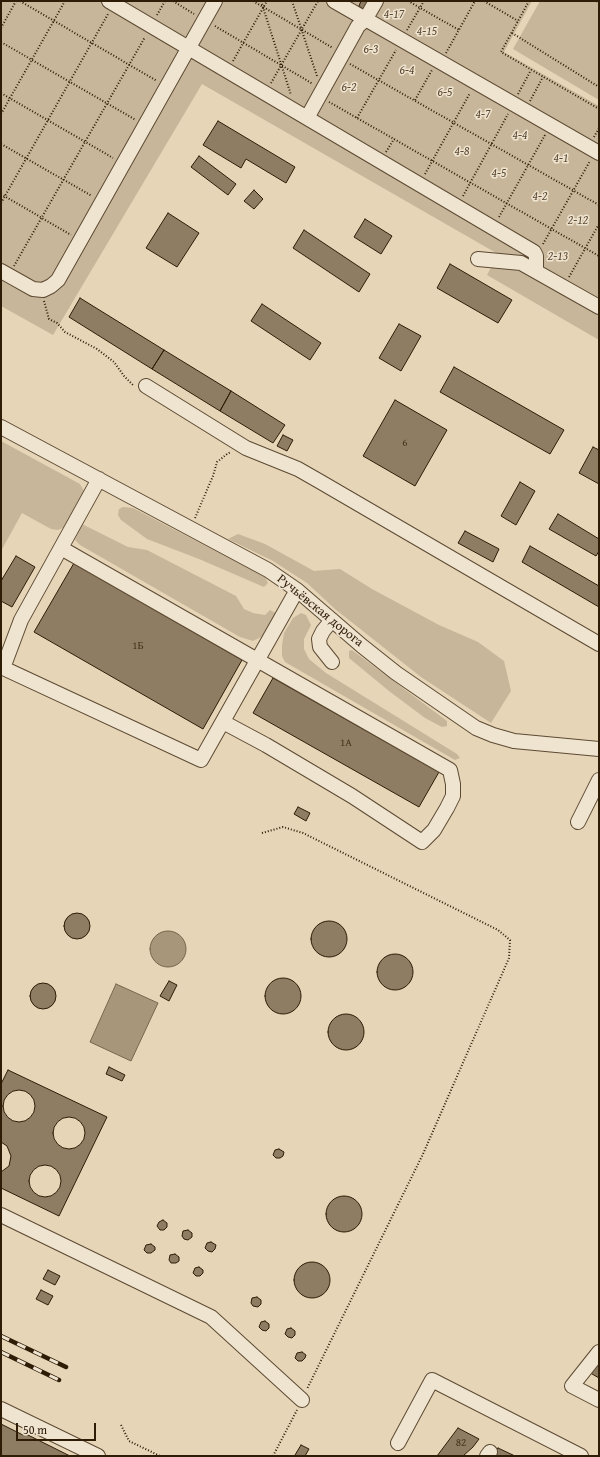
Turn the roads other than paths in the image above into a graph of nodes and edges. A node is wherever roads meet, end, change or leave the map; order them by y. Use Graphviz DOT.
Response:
graph roads {
  1 [pos="215,1"];
  2 [pos="334,1"];
  3 [pos="376,1"];
  4 [pos="111,2"];
  5 [pos="366,20"];
  6 [pos="188,48"];
  7 [pos="302,116"];
  8 [pos="597,152"];
  9 [pos="478,259"];
  10 [pos="536,271"];
  11 [pos="5,273"];
  12 [pos="599,307"];
  13 [pos="146,386"];
  14 [pos="1,427"];
  15 [pos="99,479"];
  16 [pos="61,548"];
  17 [pos="297,590"];
  18 [pos="332,620"];
  19 [pos="599,644"];
  20 [pos="258,660"];
  21 [pos="332,662"];
  22 [pos="2,667"];
  23 [pos="223,722"];
  24 [pos="599,749"];
  25 [pos="599,780"];
  26 [pos="578,822"];
  27 [pos="1,1215"];
  28 [pos="599,1352"];
  29 [pos="302,1400"];
  30 [pos="599,1400"];
  31 [pos="1,1409"];
  32 [pos="398,1443"];
  33 [pos="98,1456"];
  34 [pos="581,1456"];
  1 -- 6 [label="street"];
  2 -- 5 [label="street"];
  3 -- 5 [label="street"];
  4 -- 6 [label="street"];
  5 -- 7 [label="street"];
  5 -- 8 [label="street"];
  6 -- 7 [label="street"];
  6 -- 11 [label="street"];
  7 -- 10 [label="street"];
  9 -- 10 [label="street"];
  10 -- 12 [label="street"];
  13 -- 19 [label="street"];
  14 -- 15 [label="street, Ручьёвская дорога"];
  15 -- 16 [label="street"];
  15 -- 17 [label="street, Ручьёвская дорога"];
  16 -- 20 [label="street"];
  16 -- 22 [label="street"];
  17 -- 18 [label="street, Ручьёвская дорога"];
  17 -- 20 [label="street"];
  18 -- 21 [label="street"];
  18 -- 24 [label="street, Ручьёвская дорога"];
  20 -- 23 [label="street"];
  20 -- 23 [label="street"];
  22 -- 23 [label="street"];
  25 -- 26 [label="street"];
  27 -- 29 [label="street"];
  28 -- 30 [label="street"];
  31 -- 33 [label="street"];
  32 -- 34 [label="street"];
}
